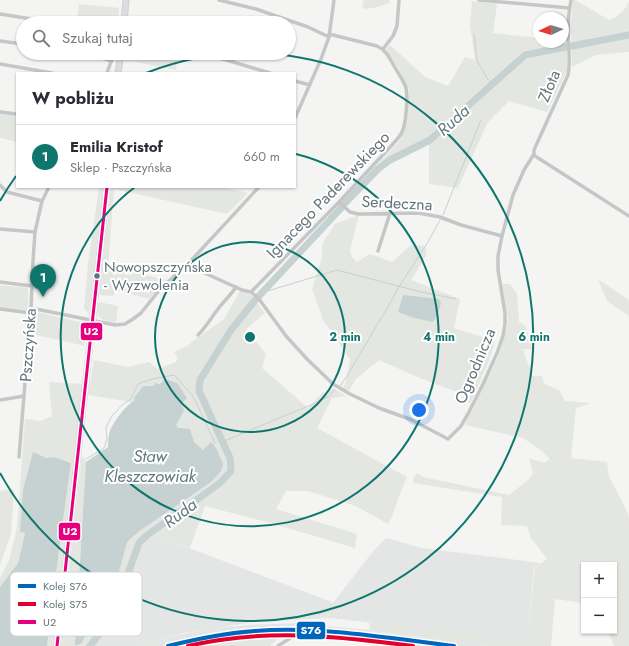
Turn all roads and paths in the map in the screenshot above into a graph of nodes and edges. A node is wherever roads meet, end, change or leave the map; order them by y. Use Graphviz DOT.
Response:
graph roads {
  1 [pos="126,0"];
  2 [pos="219,0"];
  3 [pos="334,0"];
  4 [pos="399,0"];
  5 [pos="479,0"];
  6 [pos="571,0"];
  7 [pos="569,8"];
  8 [pos="0,14"];
  9 [pos="125,16"];
  10 [pos="276,16"];
  11 [pos="16,17"];
  12 [pos="296,23"];
  13 [pos="329,35"];
  14 [pos="0,41"];
  15 [pos="16,43"];
  16 [pos="383,49"];
  17 [pos="109,60"];
  18 [pos="120,60"];
  19 [pos="226,60"];
  20 [pos="112,61"];
  21 [pos="0,64"];
  22 [pos="46,72"];
  23 [pos="107,72"];
  24 [pos="118,72"];
  25 [pos="267,72"];
  26 [pos="296,81"];
  27 [pos="310,86"];
  28 [pos="0,112"];
  29 [pos="16,114"];
  30 [pos="296,116"];
  31 [pos="534,154"];
  32 [pos="1,187"];
  33 [pos="48,188"];
  34 [pos="107,188"];
  35 [pos="258,188"];
  36 [pos="42,201"];
  37 [pos="339,202"];
  38 [pos="390,213"];
  39 [pos="629,216"];
  40 [pos="0,229"];
  41 [pos="35,232"];
  42 [pos="502,236"];
  43 [pos="378,251"];
  44 [pos="187,265"];
  45 [pos="0,282"];
  46 [pos="32,286"];
  47 [pos="236,287"];
  48 [pos="252,292"];
  49 [pos="0,309"];
  50 [pos="31,311"];
  51 [pos="92,321"];
  52 [pos="198,334"];
  53 [pos="24,396"];
  54 [pos="0,400"];
  55 [pos="19,457"];
  56 [pos="65,572"];
  57 [pos="58,636"];
  58 [pos="292,637"];
  59 [pos="57,646"];
  60 [pos="278,646"];
  1 -- 9 [label="main road"];
  2 -- 10 [label="street"];
  3 -- 13 [label="street"];
  4 -- 16 [label="street"];
  5 -- 7 [label="street"];
  6 -- 7 [label="street, Złota"];
  7 -- 31 [label="street, Złota"];
  8 -- 11 [label="street"];
  12 -- 13 [label="street"];
  13 -- 16 [label="street"];
  13 -- 27 [label="street"];
  14 -- 15 [label="street"];
  16 -- 37 [label="street, Ignacego Paderewskiego"];
  17 -- 20 [label="street"];
  18 -- 24 [label="main road"];
  19 -- 25 [label="street"];
  20 -- 23 [label="street"];
  21 -- 22 [label="street"];
  26 -- 27 [label="street"];
  27 -- 30 [label="street"];
  28 -- 29 [label="street"];
  31 -- 39 [label="street"];
  31 -- 42 [label="street, Ogrodnicza"];
  32 -- 36 [label="street"];
  33 -- 36 [label="street, Pszczyńska"];
  34 -- 51 [label="main road"];
  35 -- 44 [label="street"];
  36 -- 41 [label="street, Pszczyńska"];
  37 -- 38 [label="street, Serdeczna"];
  37 -- 48 [label="street, Ignacego Paderewskiego"];
  38 -- 42 [label="street, Serdeczna"];
  38 -- 43 [label="street"];
  40 -- 41 [label="street"];
  41 -- 46 [label="street, Pszczyńska"];
  42 -- 48 [label="street, Ogrodnicza"];
  44 -- 47 [label="street"];
  44 -- 51 [label="street"];
  45 -- 46 [label="street"];
  46 -- 50 [label="street, Pszczyńska"];
  47 -- 48 [label="street"];
  47 -- 52 [label="street"];
  49 -- 50 [label="street"];
  50 -- 51 [label="street"];
  50 -- 53 [label="street, Pszczyńska"];
  51 -- 56 [label="main road"];
  53 -- 54 [label="street"];
  53 -- 55 [label="street, Pszczyńska"];
  57 -- 59 [label="main road"];
  58 -- 60 [label="street"];
}
